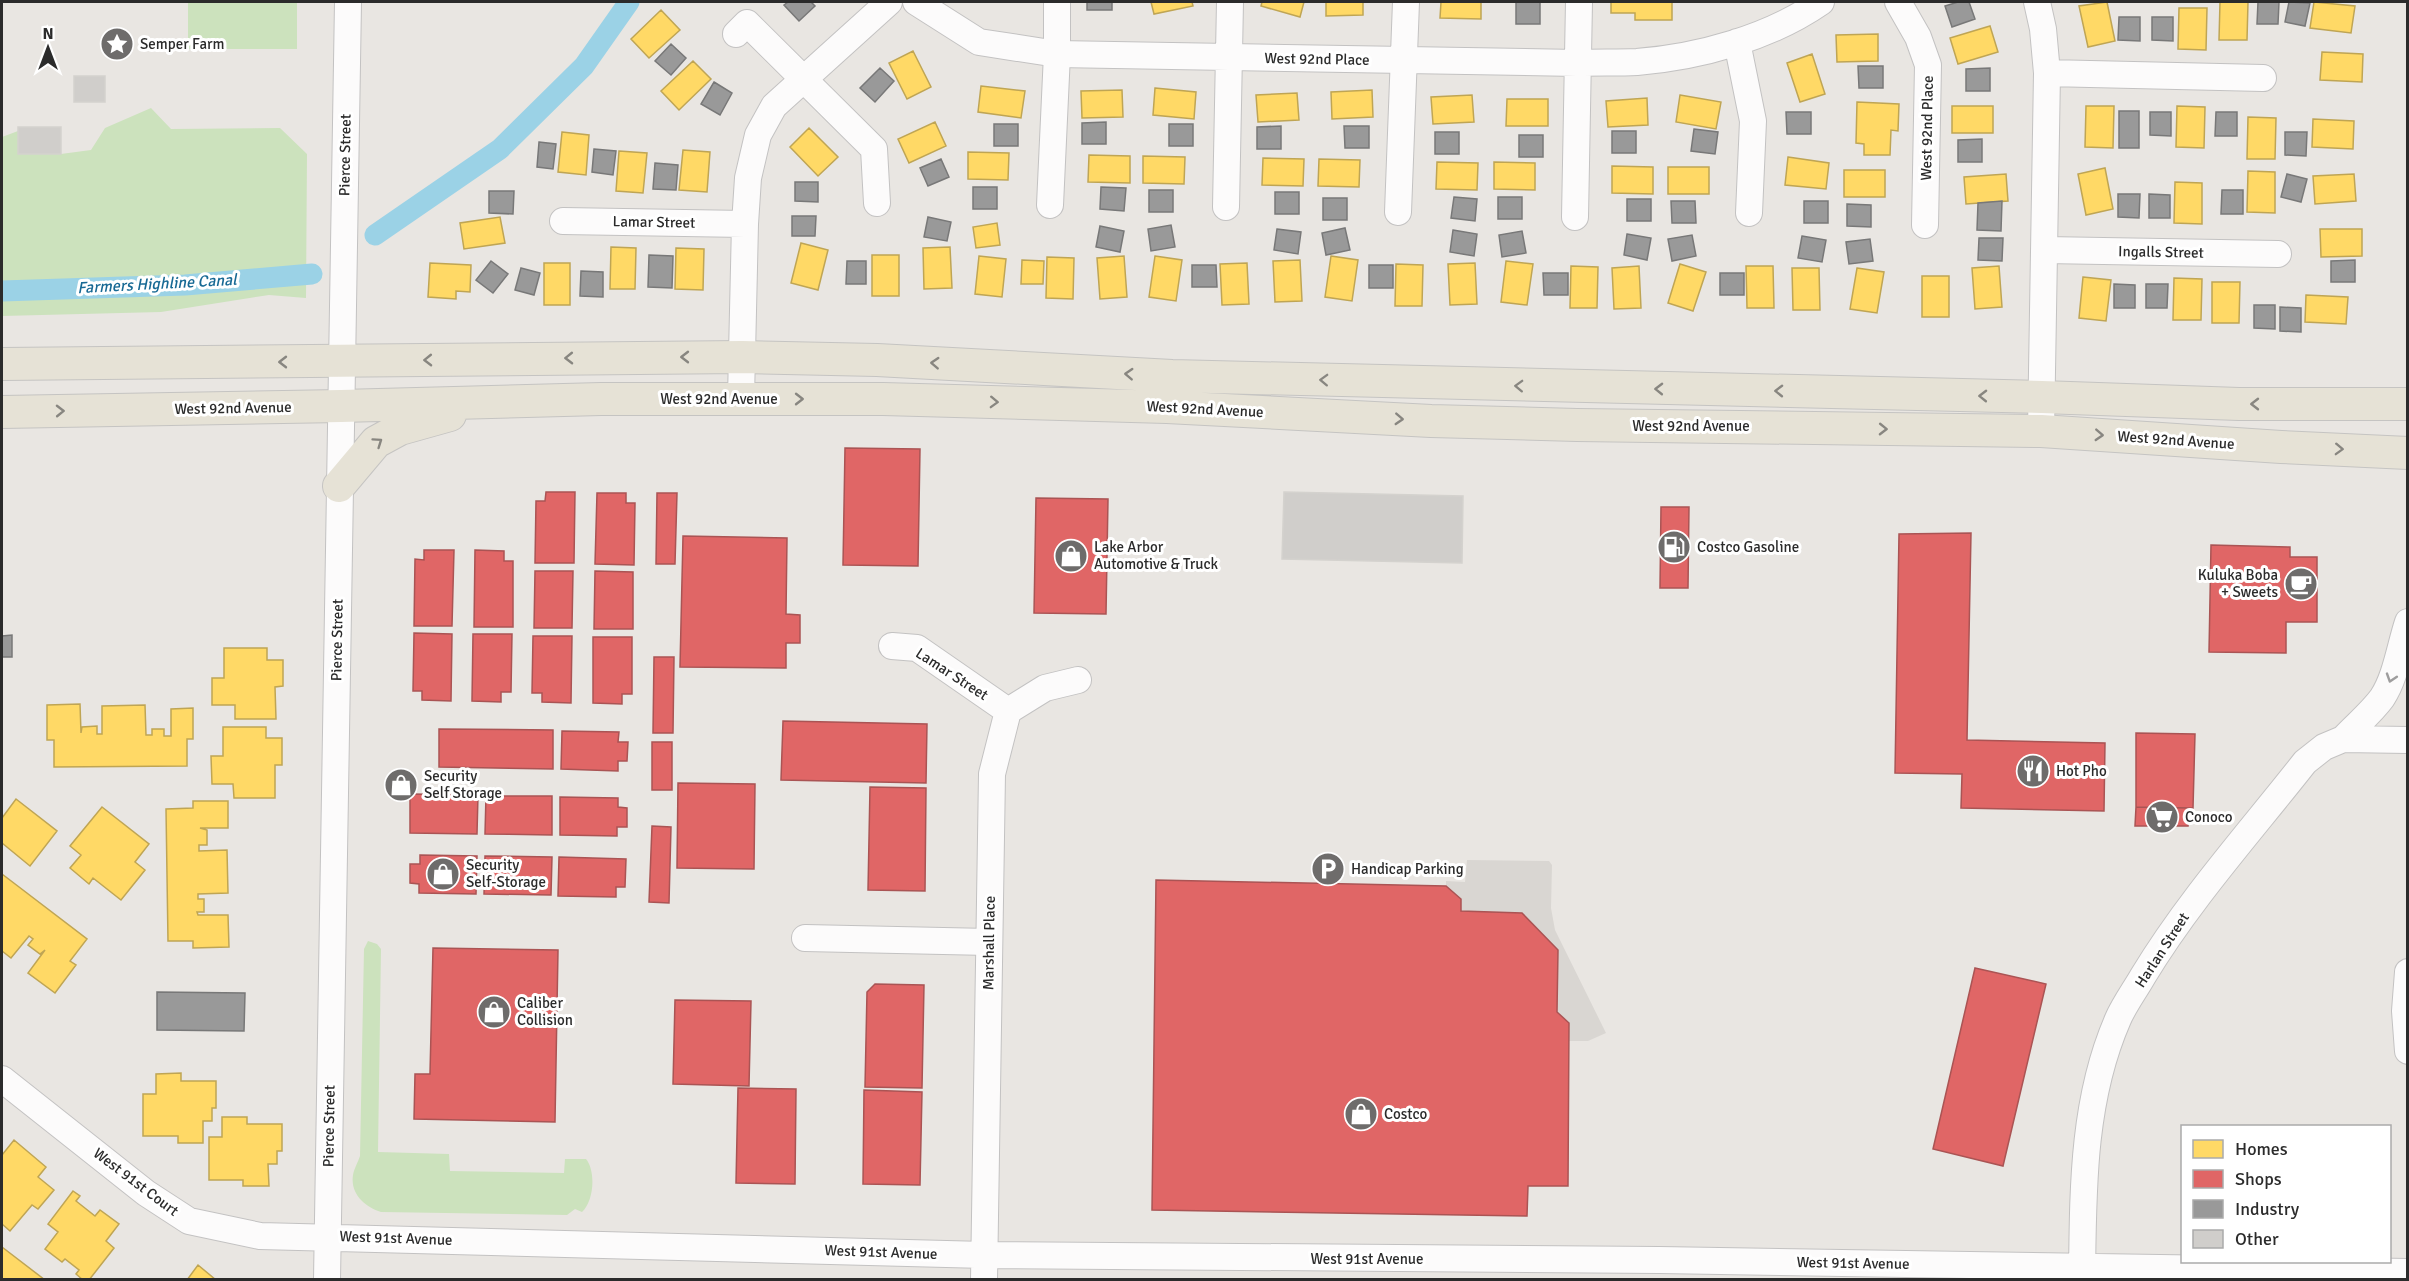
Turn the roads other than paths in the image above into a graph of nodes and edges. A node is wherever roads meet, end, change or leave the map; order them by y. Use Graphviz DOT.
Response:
graph roads {
  1 [pos="348,2"];
  2 [pos="889,2"];
  3 [pos="916,2"];
  4 [pos="1057,2"];
  5 [pos="1230,2"];
  6 [pos="1406,2"];
  7 [pos="1579,2"];
  8 [pos="1821,2"];
  9 [pos="1898,2"];
  10 [pos="2037,2"];
  11 [pos="736,34"];
  12 [pos="1737,42"];
  13 [pos="1057,54"];
  14 [pos="1229,58"];
  15 [pos="1404,60"];
  16 [pos="1577,63"];
  17 [pos="2047,73"];
  18 [pos="804,78"];
  19 [pos="2263,78"];
  20 [pos="878,203"];
  21 [pos="1050,205"];
  22 [pos="1226,207"];
  23 [pos="1398,212"];
  24 [pos="1749,213"];
  25 [pos="1575,217"];
  26 [pos="563,220"];
  27 [pos="745,224"];
  28 [pos="1925,225"];
  29 [pos="2045,250"];
  30 [pos="2278,254"];
  31 [pos="742,357"];
  32 [pos="341,361"];
  33 [pos="2,364"];
  34 [pos="2042,397"];
  35 [pos="741,398"];
  36 [pos="512,401"];
  37 [pos="2408,404"];
  38 [pos="341,406"];
  39 [pos="2,412"];
  40 [pos="2041,431"];
  41 [pos="2408,453"];
  42 [pos="339,486"];
  43 [pos="2408,622"];
  44 [pos="892,646"];
  45 [pos="1078,680"];
  46 [pos="1008,711"];
  47 [pos="2343,739"];
  48 [pos="2408,740"];
  49 [pos="805,938"];
  50 [pos="989,942"];
  51 [pos="2408,972"];
  52 [pos="2408,1051"];
  53 [pos="2,1079"];
  54 [pos="327,1236"];
  55 [pos="985,1267"];
  56 [pos="2082,1272"];
  57 [pos="2408,1272"];
  58 [pos="327,1280"];
  1 -- 32 [label="street, Pierce Street"];
  2 -- 18 [label="street"];
  3 -- 13 [label="street, West 92nd Place"];
  4 -- 13 [label="street"];
  5 -- 14 [label="street"];
  6 -- 15 [label="street"];
  7 -- 16 [label="street"];
  8 -- 12 [label="street, West 92nd Place"];
  9 -- 28 [label="street, West 92nd Place"];
  10 -- 17 [label="street"];
  11 -- 18 [label="street"];
  12 -- 16 [label="street, West 92nd Place"];
  12 -- 24 [label="street"];
  13 -- 14 [label="street, West 92nd Place"];
  13 -- 21 [label="street"];
  14 -- 15 [label="street, West 92nd Place"];
  14 -- 22 [label="street"];
  15 -- 16 [label="street, West 92nd Place"];
  15 -- 23 [label="street"];
  16 -- 25 [label="street"];
  17 -- 19 [label="street"];
  17 -- 29 [label="street"];
  18 -- 20 [label="street"];
  18 -- 27 [label="street"];
  26 -- 27 [label="street, Lamar Street"];
  27 -- 31 [label="street"];
  29 -- 30 [label="street, Ingalls Street"];
  29 -- 34 [label="street"];
  31 -- 32 [label="main road, West 92nd Avenue, one-way"];
  34 -- 31 [label="main road, West 92nd Avenue, one-way"];
  31 -- 35 [label="street"];
  32 -- 33 [label="main road, West 92nd Avenue, one-way"];
  32 -- 38 [label="street, Pierce Street"];
  37 -- 34 [label="main road, West 92nd Avenue, one-way"];
  34 -- 40 [label="street"];
  35 -- 36 [label="main road, West 92nd Avenue"];
  35 -- 40 [label="main road, West 92nd Avenue, one-way"];
  36 -- 38 [label="main road, West 92nd Avenue"];
  42 -- 36 [label="main road, one-way"];
  39 -- 38 [label="main road, West 92nd Avenue, one-way"];
  38 -- 42 [label="street, Pierce Street"];
  40 -- 41 [label="main road, West 92nd Avenue, one-way"];
  42 -- 54 [label="street, Pierce Street"];
  43 -- 47 [label="street, one-way"];
  44 -- 46 [label="street, Lamar Street"];
  45 -- 46 [label="street"];
  46 -- 50 [label="street, Marshall Place"];
  47 -- 48 [label="street, Harlan Street"];
  47 -- 56 [label="street, Harlan Street"];
  49 -- 50 [label="street"];
  50 -- 55 [label="street, Marshall Place"];
  51 -- 52 [label="street"];
  53 -- 54 [label="street, West 91st Court"];
  54 -- 55 [label="street, West 91st Avenue"];
  54 -- 58 [label="street, Pierce Street"];
  55 -- 56 [label="street, West 91st Avenue"];
  56 -- 57 [label="street, West 91st Avenue"];
}
